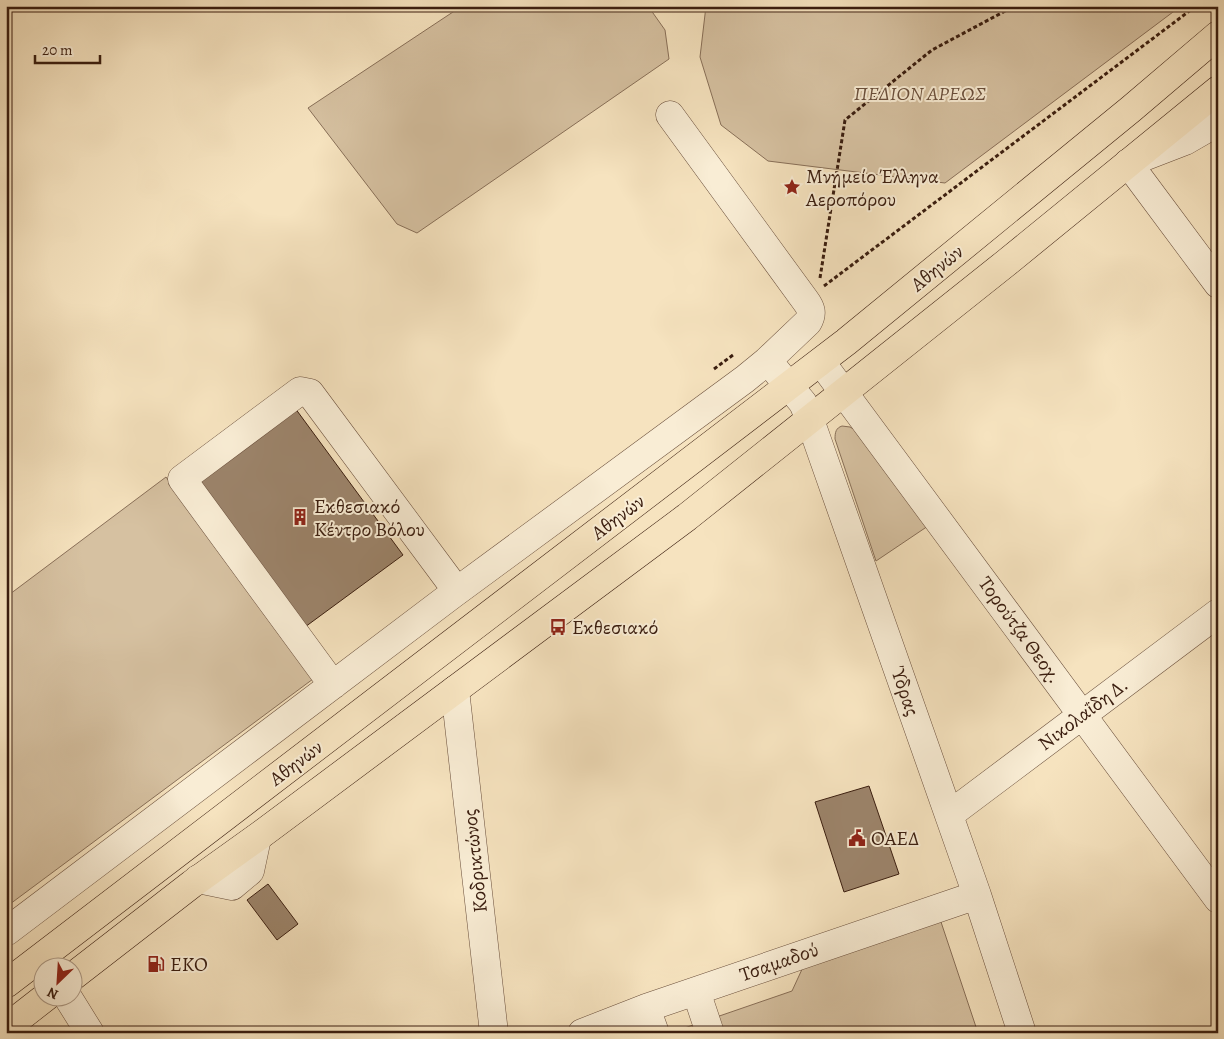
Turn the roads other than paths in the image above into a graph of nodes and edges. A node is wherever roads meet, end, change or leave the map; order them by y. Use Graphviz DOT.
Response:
graph roads {
  1 [pos="1218,35"];
  2 [pos="1218,90"];
  3 [pos="670,115"];
  4 [pos="1218,122"];
  5 [pos="1128,163"];
  6 [pos="1218,284"];
  7 [pos="767,361"];
  8 [pos="821,362"];
  9 [pos="789,387"];
  10 [pos="844,392"];
  11 [pos="810,420"];
  12 [pos="457,591"];
  13 [pos="1218,613"];
  14 [pos="334,685"];
  15 [pos="455,690"];
  16 [pos="1082,715"];
  17 [pos="949,815"];
  18 [pos="977,895"];
  19 [pos="1218,899"];
  20 [pos="6,932"];
  21 [pos="82,969"];
  22 [pos="6,984"];
  23 [pos="696,991"];
  24 [pos="34,1006"];
  25 [pos="73,1006"];
  26 [pos="650,1021"];
  27 [pos="6,1028"];
  28 [pos="90,1033"];
  29 [pos="494,1033"];
  30 [pos="582,1033"];
  31 [pos="710,1033"];
  32 [pos="1022,1033"];
  1 -- 8 [label="main road, Αθηνών"];
  2 -- 5 [label="main road, Αθηνών"];
  3 -- 7 [label="street"];
  4 -- 5 [label="street, Αθηνών"];
  5 -- 6 [label="street"];
  5 -- 10 [label="main road, Αθηνών"];
  7 -- 9 [label="street, Ύδρας"];
  7 -- 12 [label="street"];
  8 -- 9 [label="main road, Αθηνών"];
  8 -- 10 [label="street, Τορούτζα Θεοχ."];
  9 -- 11 [label="street, Ύδρας"];
  9 -- 22 [label="main road, Αθηνών"];
  10 -- 11 [label="main road, Αθηνών"];
  10 -- 16 [label="street, Τορούτζα Θεοχ."];
  11 -- 15 [label="main road, Αθηνών"];
  11 -- 17 [label="street, Ύδρας"];
  12 -- 14 [label="street"];
  12 -- 14 [label="street"];
  13 -- 16 [label="street, Νικολαΐδη Δ."];
  14 -- 20 [label="street"];
  15 -- 21 [label="main road, Αθηνών"];
  15 -- 29 [label="street, Κοδρικτώνος"];
  16 -- 17 [label="street, Νικολαΐδη Δ."];
  16 -- 19 [label="street, Τορούτζα Θεοχ."];
  17 -- 18 [label="street, Ύδρας"];
  18 -- 23 [label="street, Τσαμαδού"];
  18 -- 32 [label="street, Ύδρας"];
  23 -- 26 [label="street, Τσαμαδού"];
  23 -- 31 [label="street"];
  24 -- 27 [label="main road"];
  25 -- 28 [label="street"];
  26 -- 30 [label="street, Τσαμαδού"];
}
